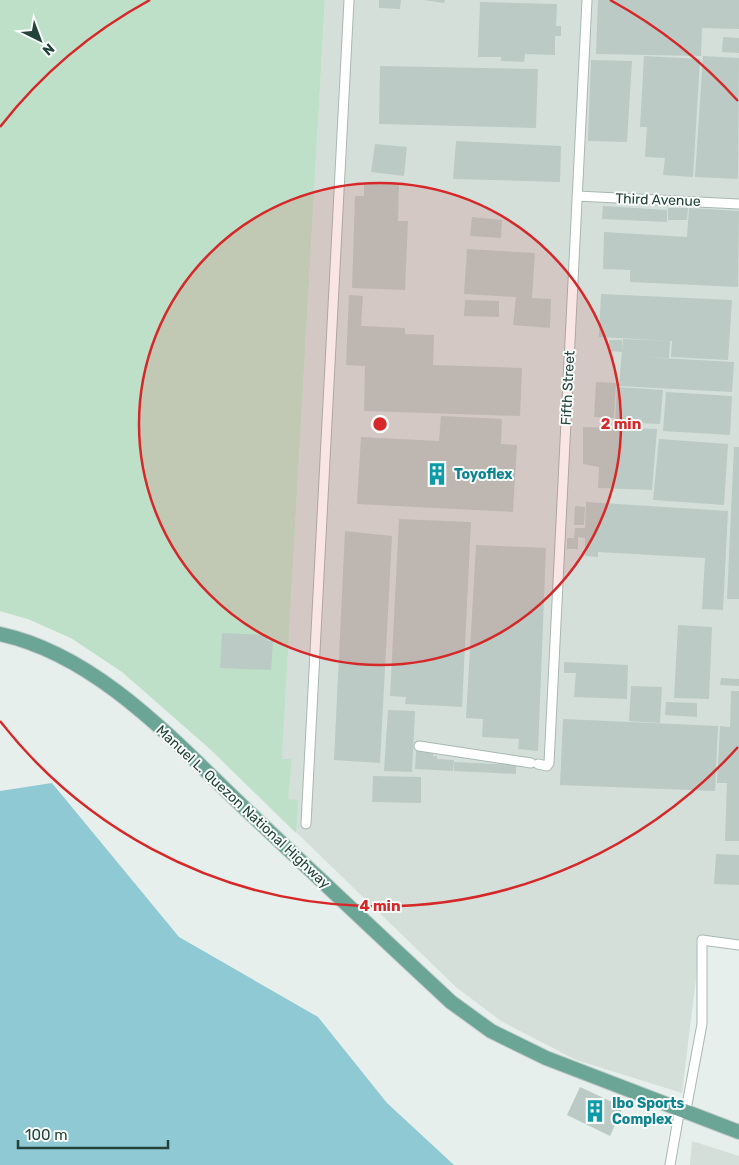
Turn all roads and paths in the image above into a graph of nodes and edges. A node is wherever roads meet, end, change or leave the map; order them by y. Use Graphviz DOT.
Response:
graph roads {
  1 [pos="349,0"];
  2 [pos="587,0"];
  3 [pos="577,196"];
  4 [pos="739,204"];
  5 [pos="0,634"];
  6 [pos="419,746"];
  7 [pos="306,824"];
  8 [pos="739,945"];
  9 [pos="683,1109"];
  10 [pos="739,1132"];
  11 [pos="670,1165"];
  1 -- 7 [label="street"];
  2 -- 3 [label="street, Fifth Street"];
  3 -- 4 [label="street, Third Avenue"];
  3 -- 6 [label="street, Fifth Street"];
  5 -- 9 [label="main road, Manuel L. Quezon National Highway"];
  8 -- 9 [label="street"];
  9 -- 10 [label="main road, Manuel L. Quezon National Highway"];
  9 -- 11 [label="street"];
}
